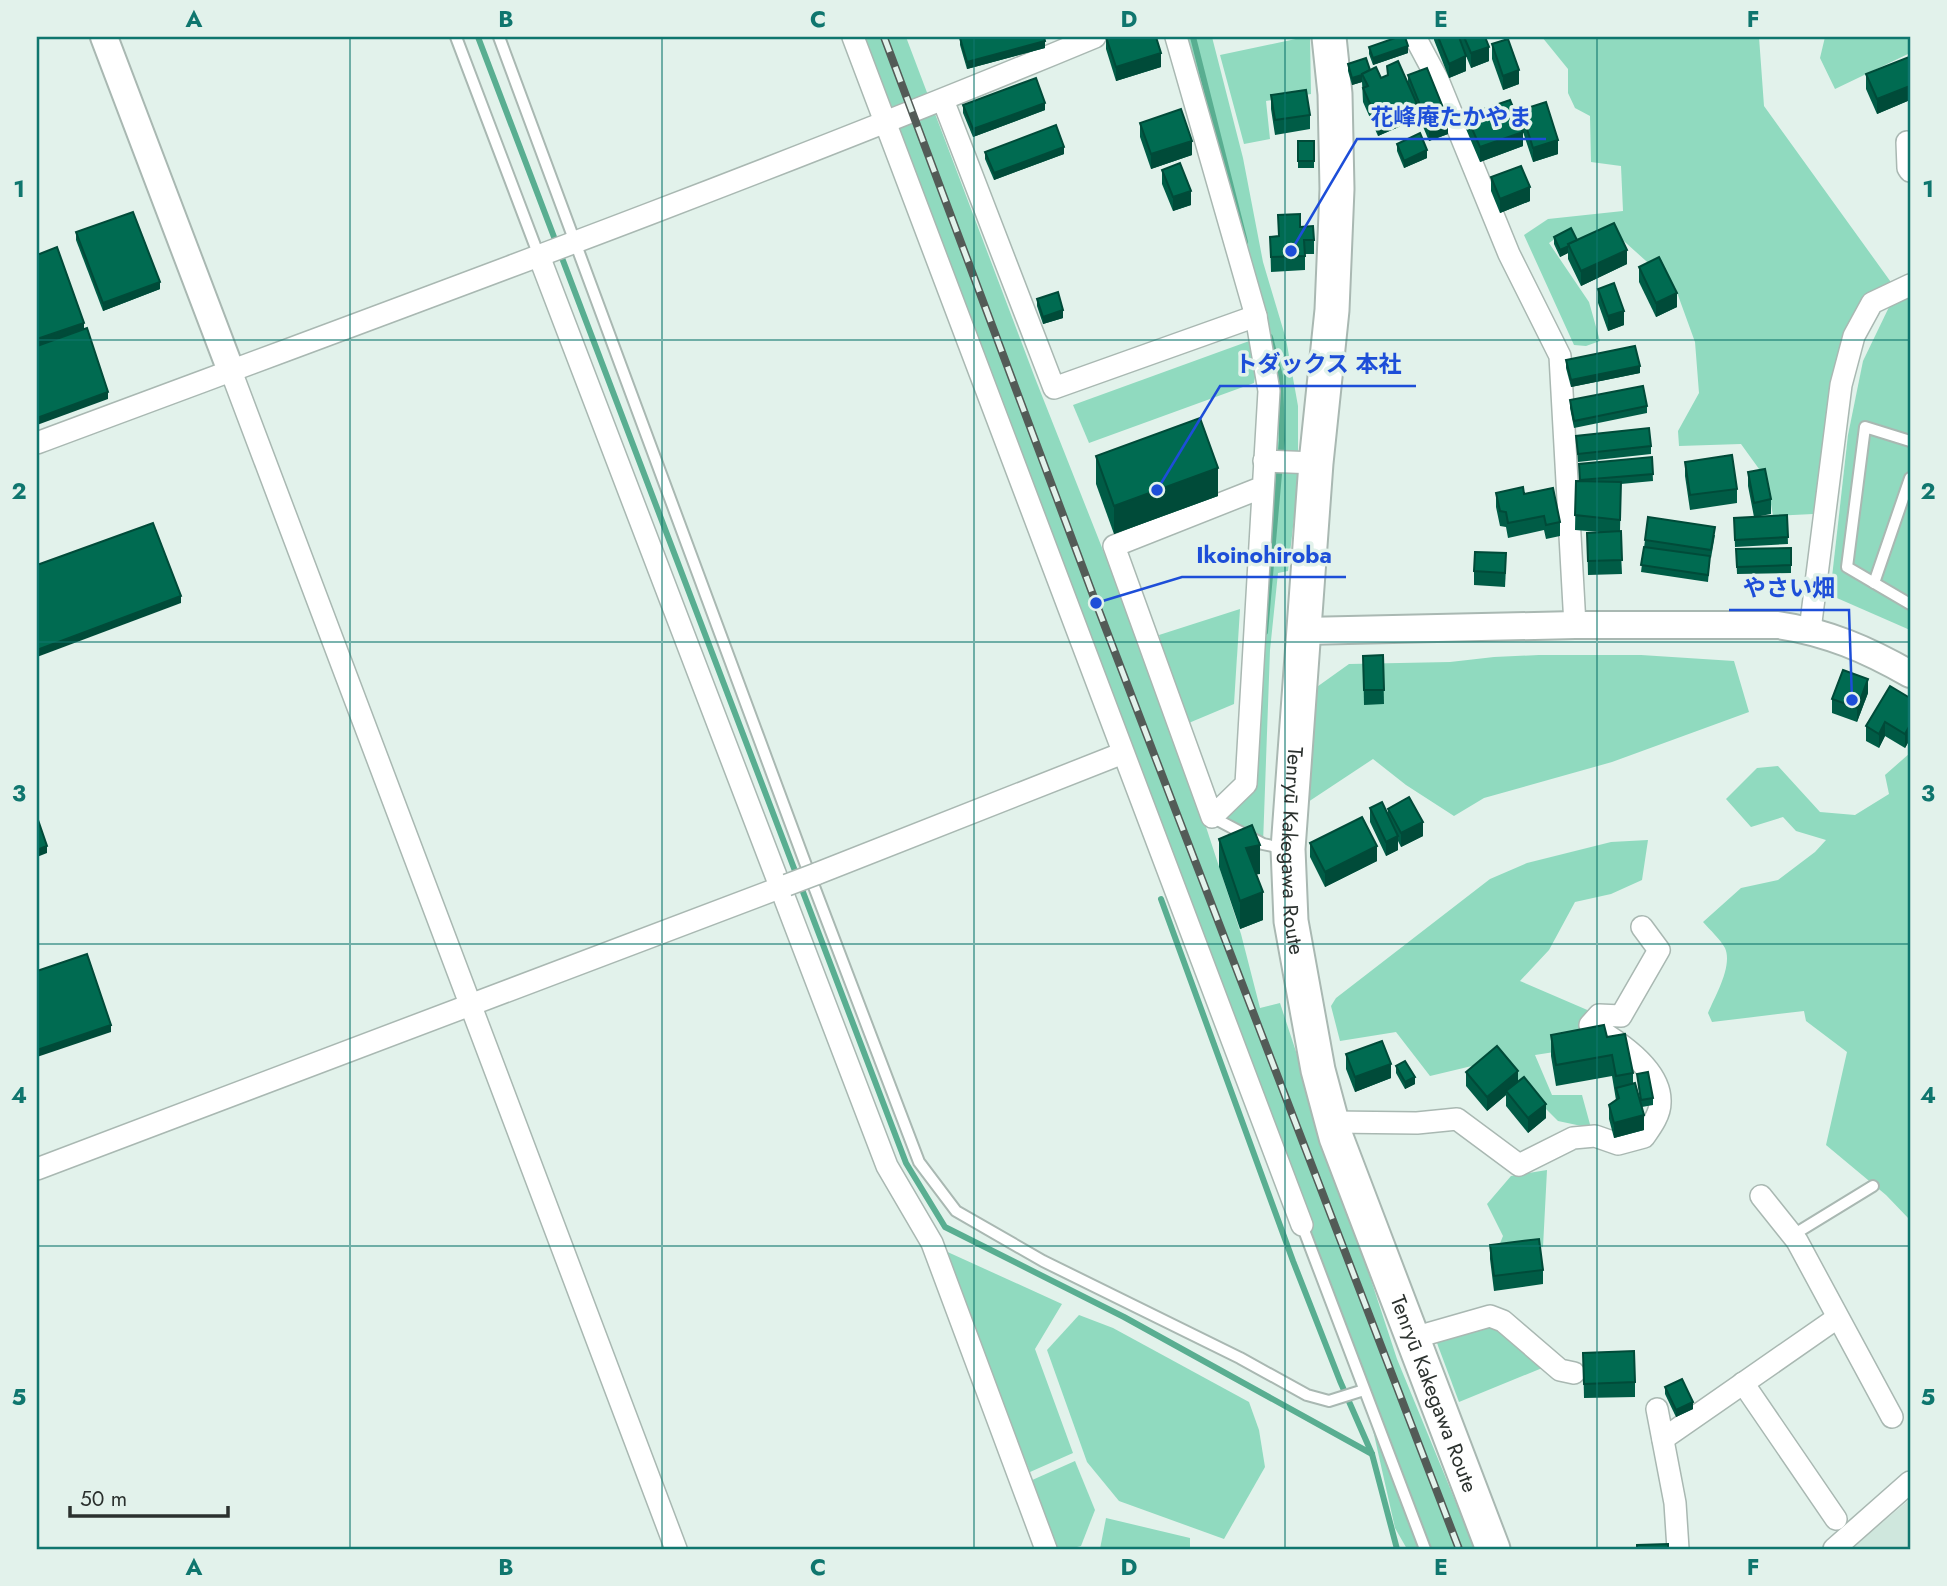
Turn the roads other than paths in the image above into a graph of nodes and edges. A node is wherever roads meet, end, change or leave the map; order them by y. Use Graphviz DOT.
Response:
graph roads {
  1 [pos="104,37"];
  2 [pos="456,37"];
  3 [pos="499,37"];
  4 [pos="853,37"];
  5 [pos="1095,37"];
  6 [pos="1176,37"];
  7 [pos="1329,37"];
  8 [pos="1415,37"];
  9 [pos="943,100"];
  10 [pos="885,123"];
  11 [pos="1907,142"];
  12 [pos="1910,171"];
  13 [pos="576,241"];
  14 [pos="542,254"];
  15 [pos="1910,285"];
  16 [pos="1256,316"];
  17 [pos="231,371"];
  18 [pos="1910,441"];
  19 [pos="37,443"];
  20 [pos="1267,461"];
  21 [pos="1308,463"];
  22 [pos="1910,478"];
  23 [pos="1263,487"];
  24 [pos="1874,583"];
  25 [pos="1910,604"];
  26 [pos="1575,625"];
  27 [pos="1810,630"];
  28 [pos="1304,631"];
  29 [pos="1910,674"];
  30 [pos="1123,753"];
  31 [pos="1212,817"];
  32 [pos="1288,849"];
  33 [pos="813,875"];
  34 [pos="784,886"];
  35 [pos="1642,927"];
  36 [pos="469,1005"];
  37 [pos="1332,1122"];
  38 [pos="37,1169"];
  39 [pos="1873,1186"];
  40 [pos="1760,1196"];
  41 [pos="1301,1225"];
  42 [pos="1793,1236"];
  43 [pos="1494,1304"];
  44 [pos="1837,1318"];
  45 [pos="1411,1331"];
  46 [pos="1574,1373"];
  47 [pos="1743,1383"];
  48 [pos="1359,1391"];
  49 [pos="1657,1409"];
  50 [pos="1892,1417"];
  51 [pos="1663,1439"];
  52 [pos="1910,1482"];
  53 [pos="1836,1519"];
  54 [pos="676,1549"];
  55 [pos="1046,1549"];
  56 [pos="1425,1549"];
  57 [pos="1493,1549"];
  58 [pos="1678,1549"];
  59 [pos="1834,1549"];
  1 -- 17 [label="street"];
  2 -- 14 [label="lane"];
  3 -- 13 [label="lane"];
  4 -- 10 [label="street"];
  5 -- 9 [label="street"];
  6 -- 16 [label="street"];
  7 -- 21 [label="main road, Tenryū Kakegawa Route"];
  8 -- 26 [label="street"];
  9 -- 10 [label="street"];
  9 -- 16 [label="street"];
  10 -- 13 [label="street"];
  10 -- 30 [label="street"];
  11 -- 12 [label="street"];
  13 -- 14 [label="street"];
  13 -- 33 [label="lane"];
  14 -- 17 [label="street"];
  14 -- 34 [label="street"];
  15 -- 27 [label="street"];
  16 -- 20 [label="street"];
  17 -- 19 [label="street"];
  17 -- 36 [label="street"];
  18 -- 24 [label="lane"];
  20 -- 21 [label="street"];
  20 -- 23 [label="street"];
  21 -- 28 [label="main road, Tenryū Kakegawa Route"];
  22 -- 24 [label="lane"];
  23 -- 31 [label="street"];
  23 -- 31 [label="street"];
  24 -- 25 [label="lane"];
  26 -- 27 [label="street"];
  26 -- 28 [label="street"];
  27 -- 29 [label="street"];
  28 -- 32 [label="main road, Tenryū Kakegawa Route"];
  30 -- 33 [label="street"];
  30 -- 41 [label="street"];
  31 -- 32 [label="lane"];
  32 -- 37 [label="main road, Tenryū Kakegawa Route"];
  33 -- 34 [label="street, bridge"];
  33 -- 48 [label="lane"];
  34 -- 36 [label="street"];
  34 -- 55 [label="street"];
  35 -- 37 [label="street"];
  36 -- 38 [label="street"];
  36 -- 54 [label="street"];
  37 -- 45 [label="main road, Tenryū Kakegawa Route"];
  39 -- 42 [label="lane"];
  40 -- 42 [label="street"];
  41 -- 48 [label="lane"];
  42 -- 44 [label="street"];
  43 -- 45 [label="street"];
  44 -- 47 [label="street"];
  44 -- 50 [label="street"];
  45 -- 46 [label="street"];
  45 -- 57 [label="main road, Tenryū Kakegawa Route"];
  47 -- 51 [label="street"];
  47 -- 53 [label="street"];
  48 -- 56 [label="lane"];
  49 -- 51 [label="street"];
  51 -- 58 [label="street"];
  52 -- 59 [label="street"];
}
